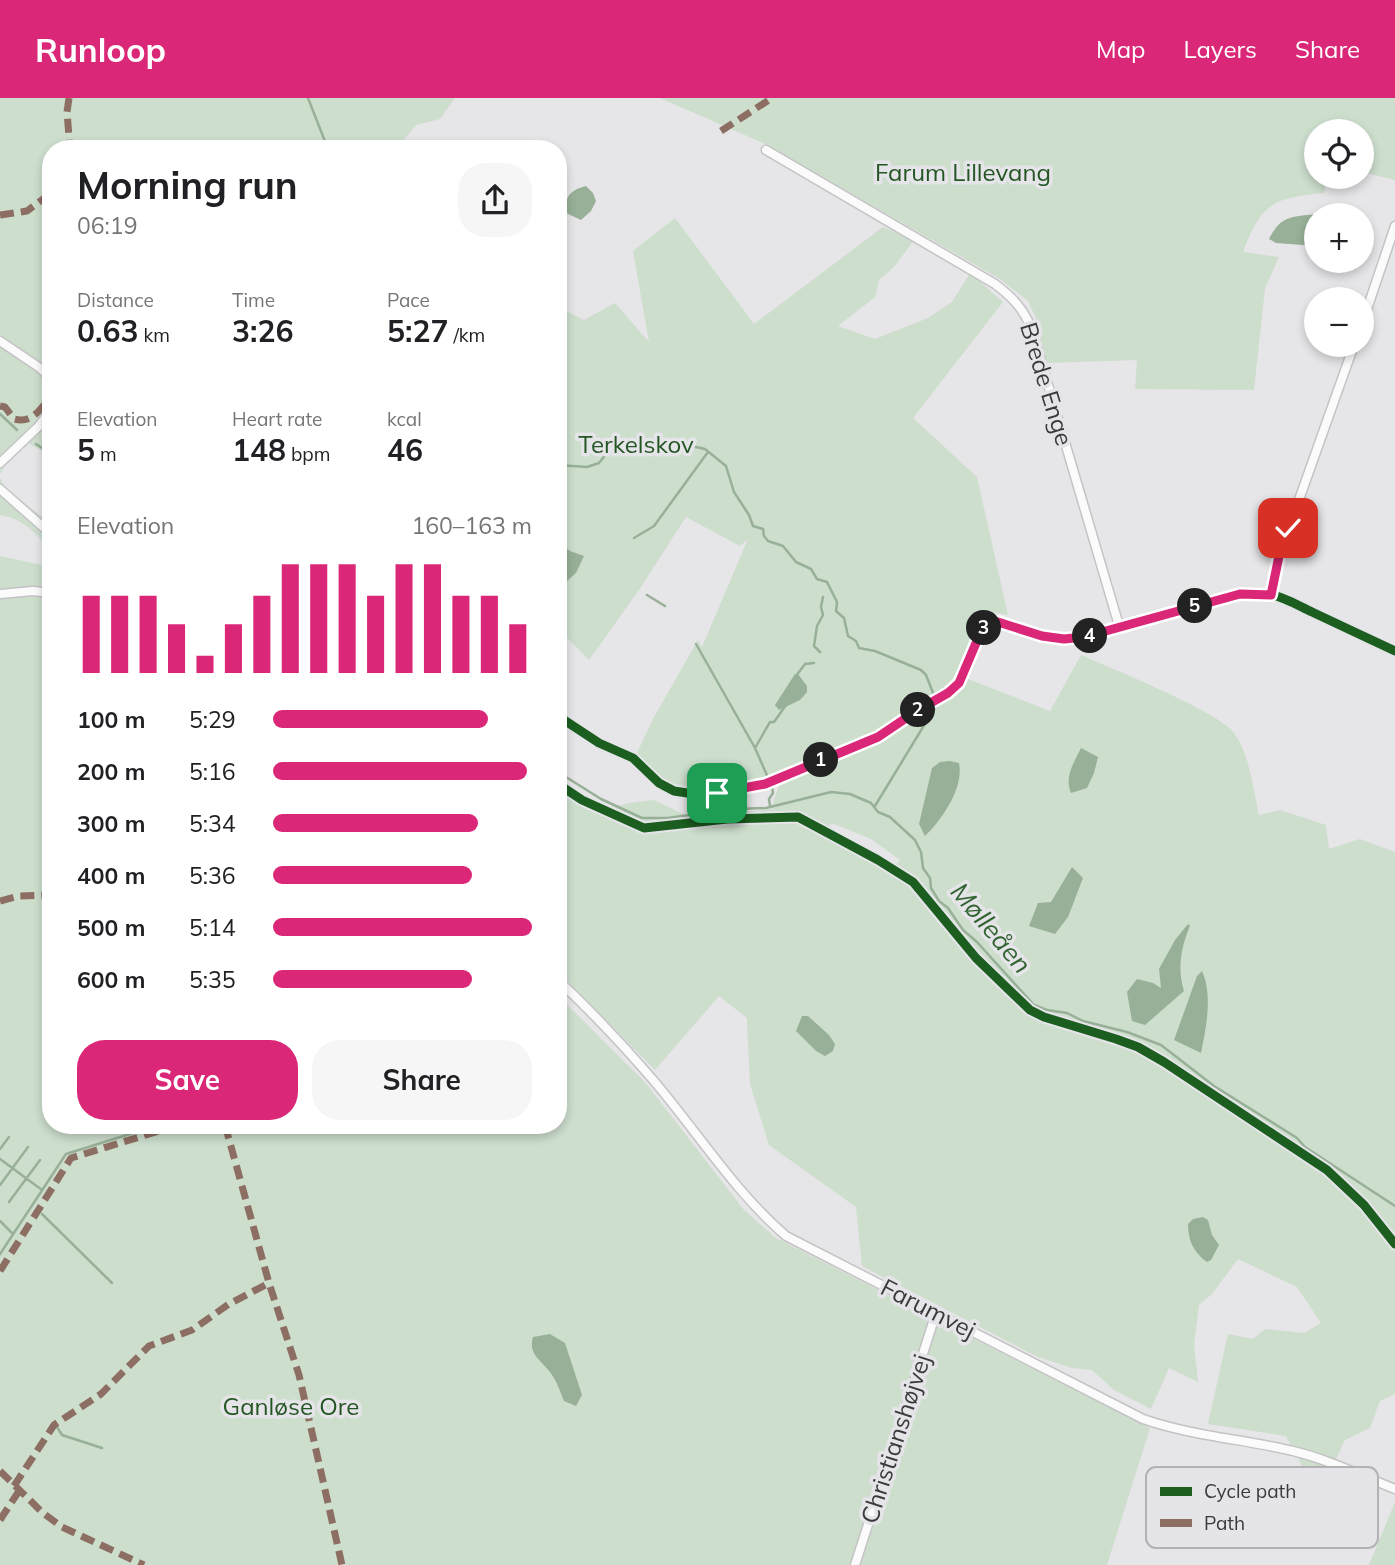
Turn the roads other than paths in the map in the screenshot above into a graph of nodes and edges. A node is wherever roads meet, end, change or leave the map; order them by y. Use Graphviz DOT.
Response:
graph roads {
  1 [pos="766,150"];
  2 [pos="1395,226"];
  3 [pos="1374,288"];
  4 [pos="0,341"];
  5 [pos="1350,357"];
  6 [pos="42,370"];
  7 [pos="42,422"];
  8 [pos="0,463"];
  9 [pos="0,489"];
  10 [pos="42,525"];
  11 [pos="42,592"];
  12 [pos="0,594"];
  13 [pos="1271,595"];
  14 [pos="1120,629"];
  15 [pos="1395,651"];
  16 [pos="574,727"];
  17 [pos="567,989"];
  18 [pos="936,1313"];
  19 [pos="1336,1467"];
  20 [pos="1378,1483"];
  21 [pos="1395,1489"];
  22 [pos="855,1565"];
  1 -- 14 [label="street, Brede Enge"];
  2 -- 3 [label="street"];
  4 -- 6 [label="street"];
  5 -- 13 [label="street"];
  7 -- 8 [label="street"];
  9 -- 10 [label="street"];
  11 -- 12 [label="street"];
  13 -- 14 [label="street"];
  13 -- 15 [label="street"];
  14 -- 16 [label="street"];
  17 -- 18 [label="street, Farumvej"];
  18 -- 19 [label="street, Farumvej"];
  18 -- 22 [label="street, Christianshøjvej"];
  20 -- 21 [label="street, Farumvej"];
}
